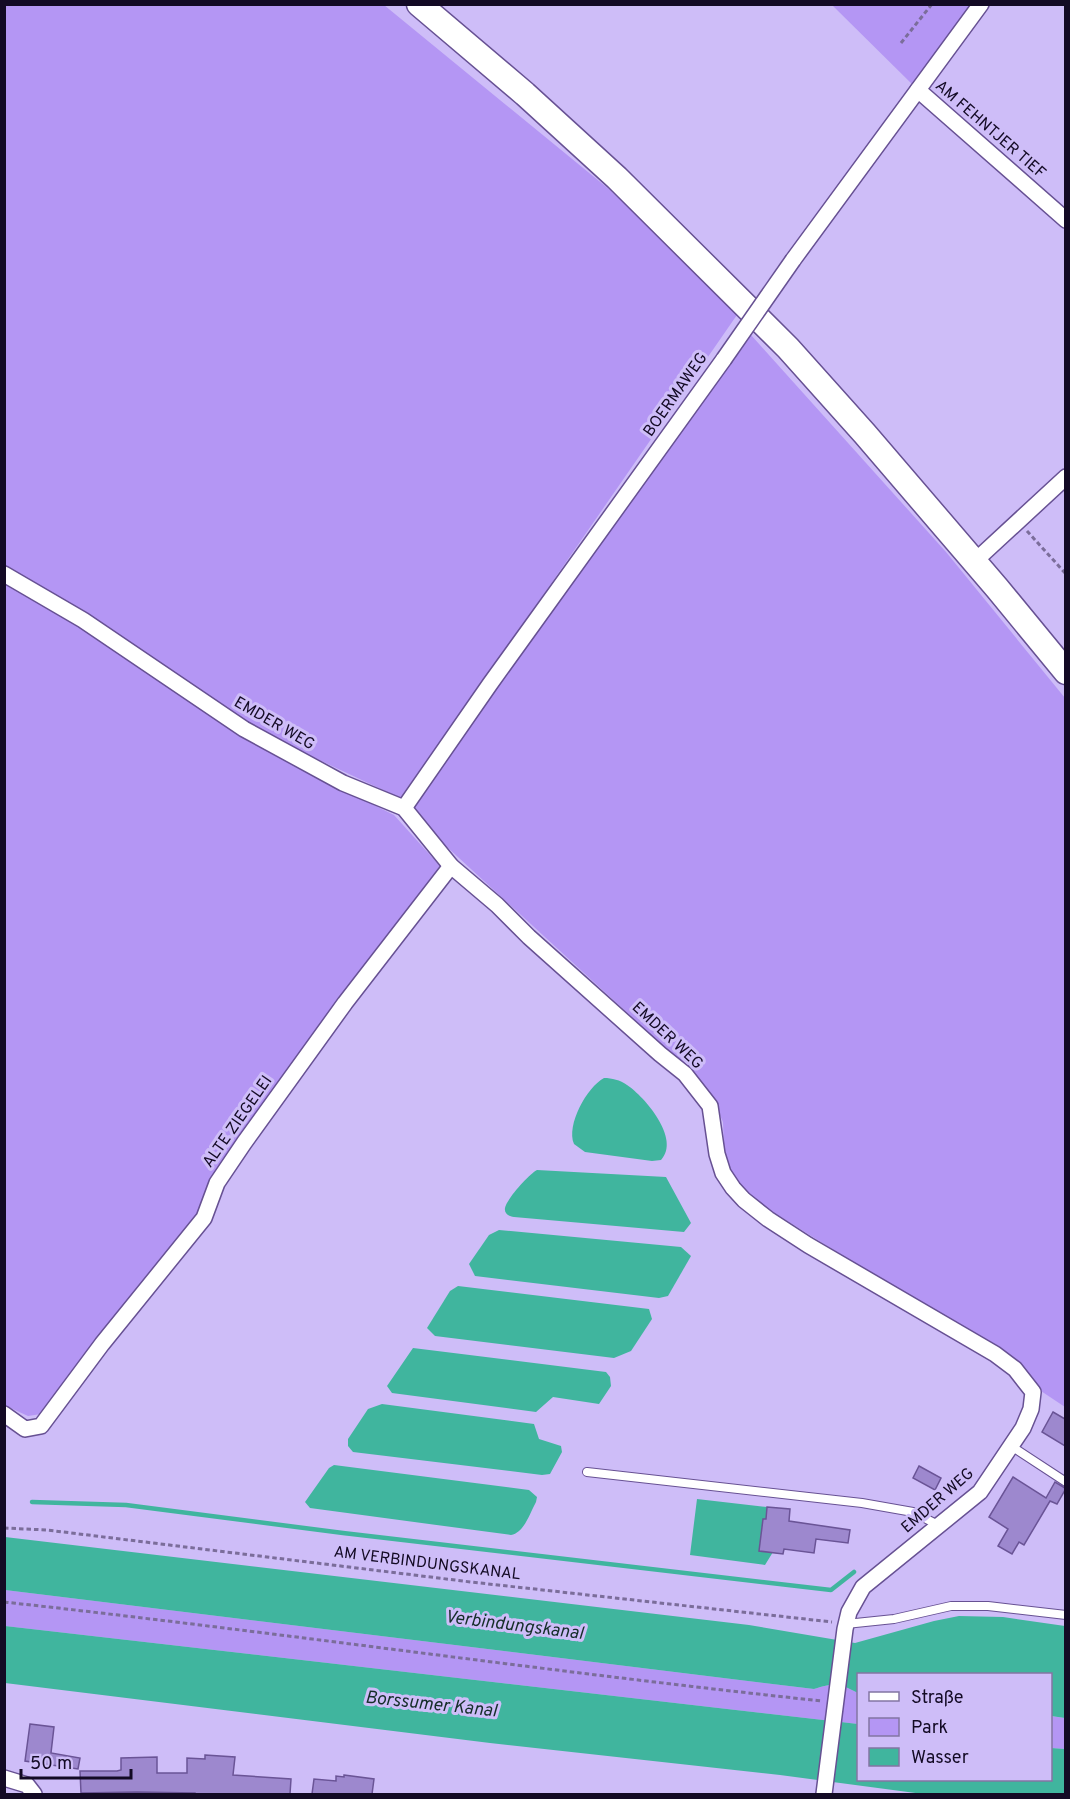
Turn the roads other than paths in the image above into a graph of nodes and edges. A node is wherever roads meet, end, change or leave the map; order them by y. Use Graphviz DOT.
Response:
graph roads {
  1 [pos="419,4"];
  2 [pos="981,4"];
  3 [pos="918,90"];
  4 [pos="1065,220"];
  5 [pos="1065,477"];
  6 [pos="974,562"];
  7 [pos="4,574"];
  8 [pos="1065,672"];
  9 [pos="404,808"];
  10 [pos="451,866"];
  11 [pos="4,1414"];
  12 [pos="1011,1446"];
  13 [pos="587,1472"];
  14 [pos="1065,1482"];
  15 [pos="940,1526"];
  16 [pos="1065,1615"];
  17 [pos="845,1629"];
  18 [pos="4,1778"];
  19 [pos="34,1794"];
  20 [pos="824,1794"];
  1 -- 6 [label="main road"];
  2 -- 3 [label="street, BOERMAWEG"];
  3 -- 4 [label="street, AM FEHNTJER TIEF"];
  3 -- 9 [label="street, BOERMAWEG, bridge"];
  5 -- 6 [label="street"];
  6 -- 8 [label="main road"];
  7 -- 9 [label="street, EMDER WEG"];
  9 -- 10 [label="street, EMDER WEG"];
  10 -- 11 [label="street, ALTE ZIEGELEI"];
  10 -- 12 [label="street, EMDER WEG"];
  12 -- 14 [label="lane"];
  12 -- 15 [label="street, EMDER WEG"];
  13 -- 15 [label="lane"];
  15 -- 17 [label="street, EMDER WEG"];
  16 -- 17 [label="lane"];
  17 -- 20 [label="street, EMDER WEG"];
  18 -- 19 [label="street"];
}
